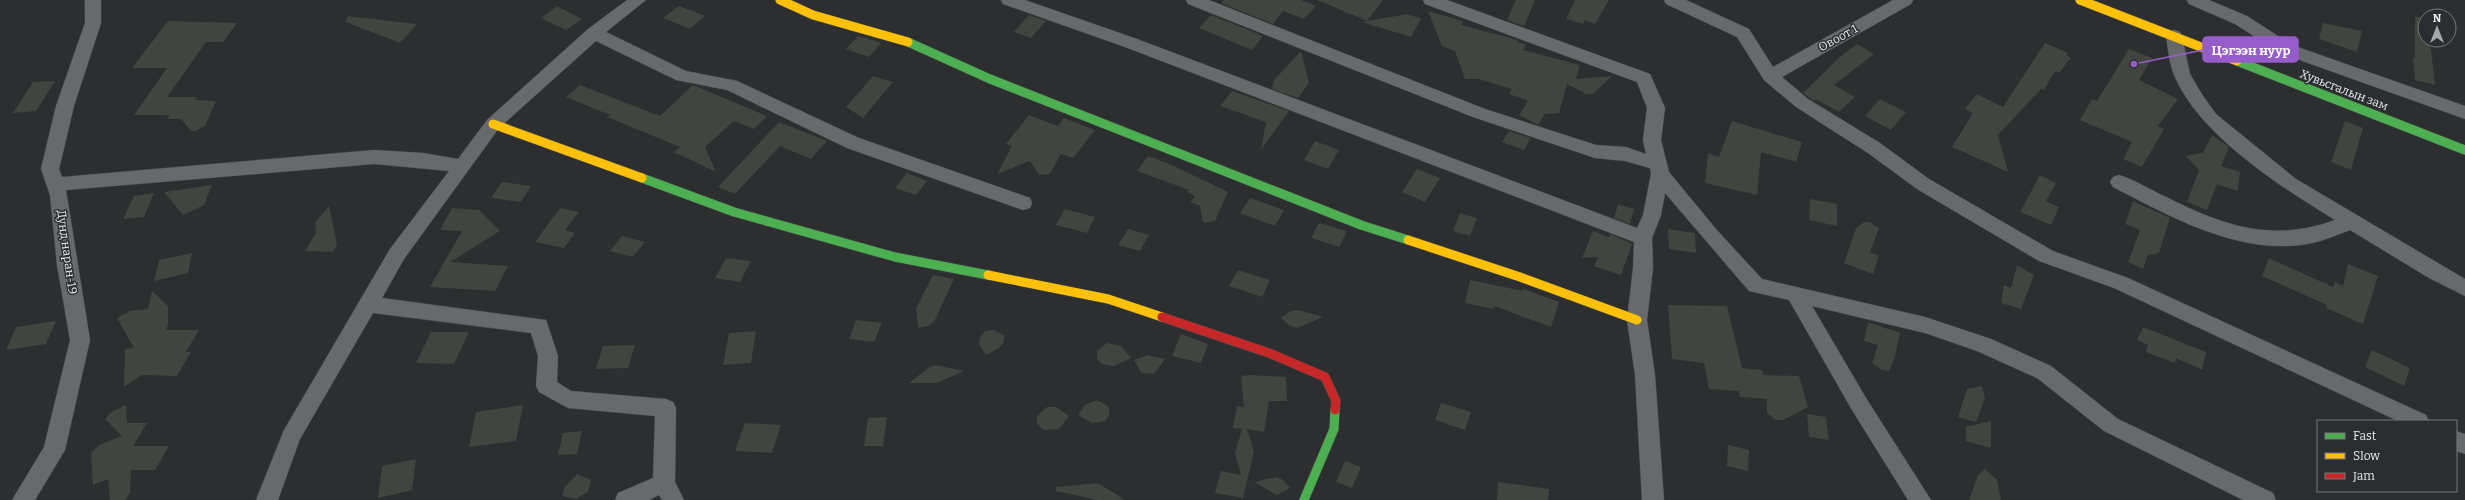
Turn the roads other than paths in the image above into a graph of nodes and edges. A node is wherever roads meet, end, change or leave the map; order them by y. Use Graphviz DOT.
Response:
graph roads {
  1 [pos="93,0"];
  2 [pos="638,0"];
  3 [pos="780,0"];
  4 [pos="1009,0"];
  5 [pos="1194,0"];
  6 [pos="1431,0"];
  7 [pos="1672,0"];
  8 [pos="1905,0"];
  9 [pos="2080,0"];
  10 [pos="2195,0"];
  11 [pos="594,33"];
  12 [pos="2174,36"];
  13 [pos="1770,76"];
  14 [pos="2465,113"];
  15 [pos="494,124"];
  16 [pos="2465,150"];
  17 [pos="462,166"];
  18 [pos="1659,169"];
  19 [pos="2119,182"];
  20 [pos="57,184"];
  21 [pos="1023,203"];
  22 [pos="2352,222"];
  23 [pos="1643,238"];
  24 [pos="2465,288"];
  25 [pos="1795,294"];
  26 [pos="368,304"];
  27 [pos="1637,320"];
  28 [pos="2417,420"];
  29 [pos="669,492"];
  30 [pos="23,500"];
  31 [pos="267,500"];
  32 [pos="626,500"];
  33 [pos="1304,500"];
  34 [pos="1653,500"];
  35 [pos="1920,500"];
  36 [pos="2265,500"];
  1 -- 20 [label="street, Дунд наран-19"];
  2 -- 11 [label="street"];
  3 -- 27 [label="street"];
  4 -- 23 [label="street"];
  5 -- 18 [label="street"];
  6 -- 18 [label="street"];
  7 -- 13 [label="street"];
  8 -- 13 [label="street, Овоот 1"];
  9 -- 12 [label="street, Хувьсгалын зам"];
  10 -- 14 [label="street"];
  11 -- 15 [label="street"];
  11 -- 21 [label="street"];
  12 -- 16 [label="street, Хувьсгалын зам"];
  12 -- 22 [label="street"];
  13 -- 28 [label="street"];
  15 -- 17 [label="street"];
  15 -- 33 [label="street"];
  17 -- 20 [label="street"];
  17 -- 26 [label="street"];
  18 -- 23 [label="street"];
  18 -- 25 [label="street"];
  19 -- 22 [label="street"];
  20 -- 30 [label="street, Дунд наран-19"];
  22 -- 24 [label="street"];
  23 -- 27 [label="street"];
  25 -- 35 [label="street"];
  25 -- 36 [label="street"];
  26 -- 29 [label="street"];
  26 -- 31 [label="street"];
  27 -- 34 [label="street"];
  29 -- 32 [label="street"];
}
